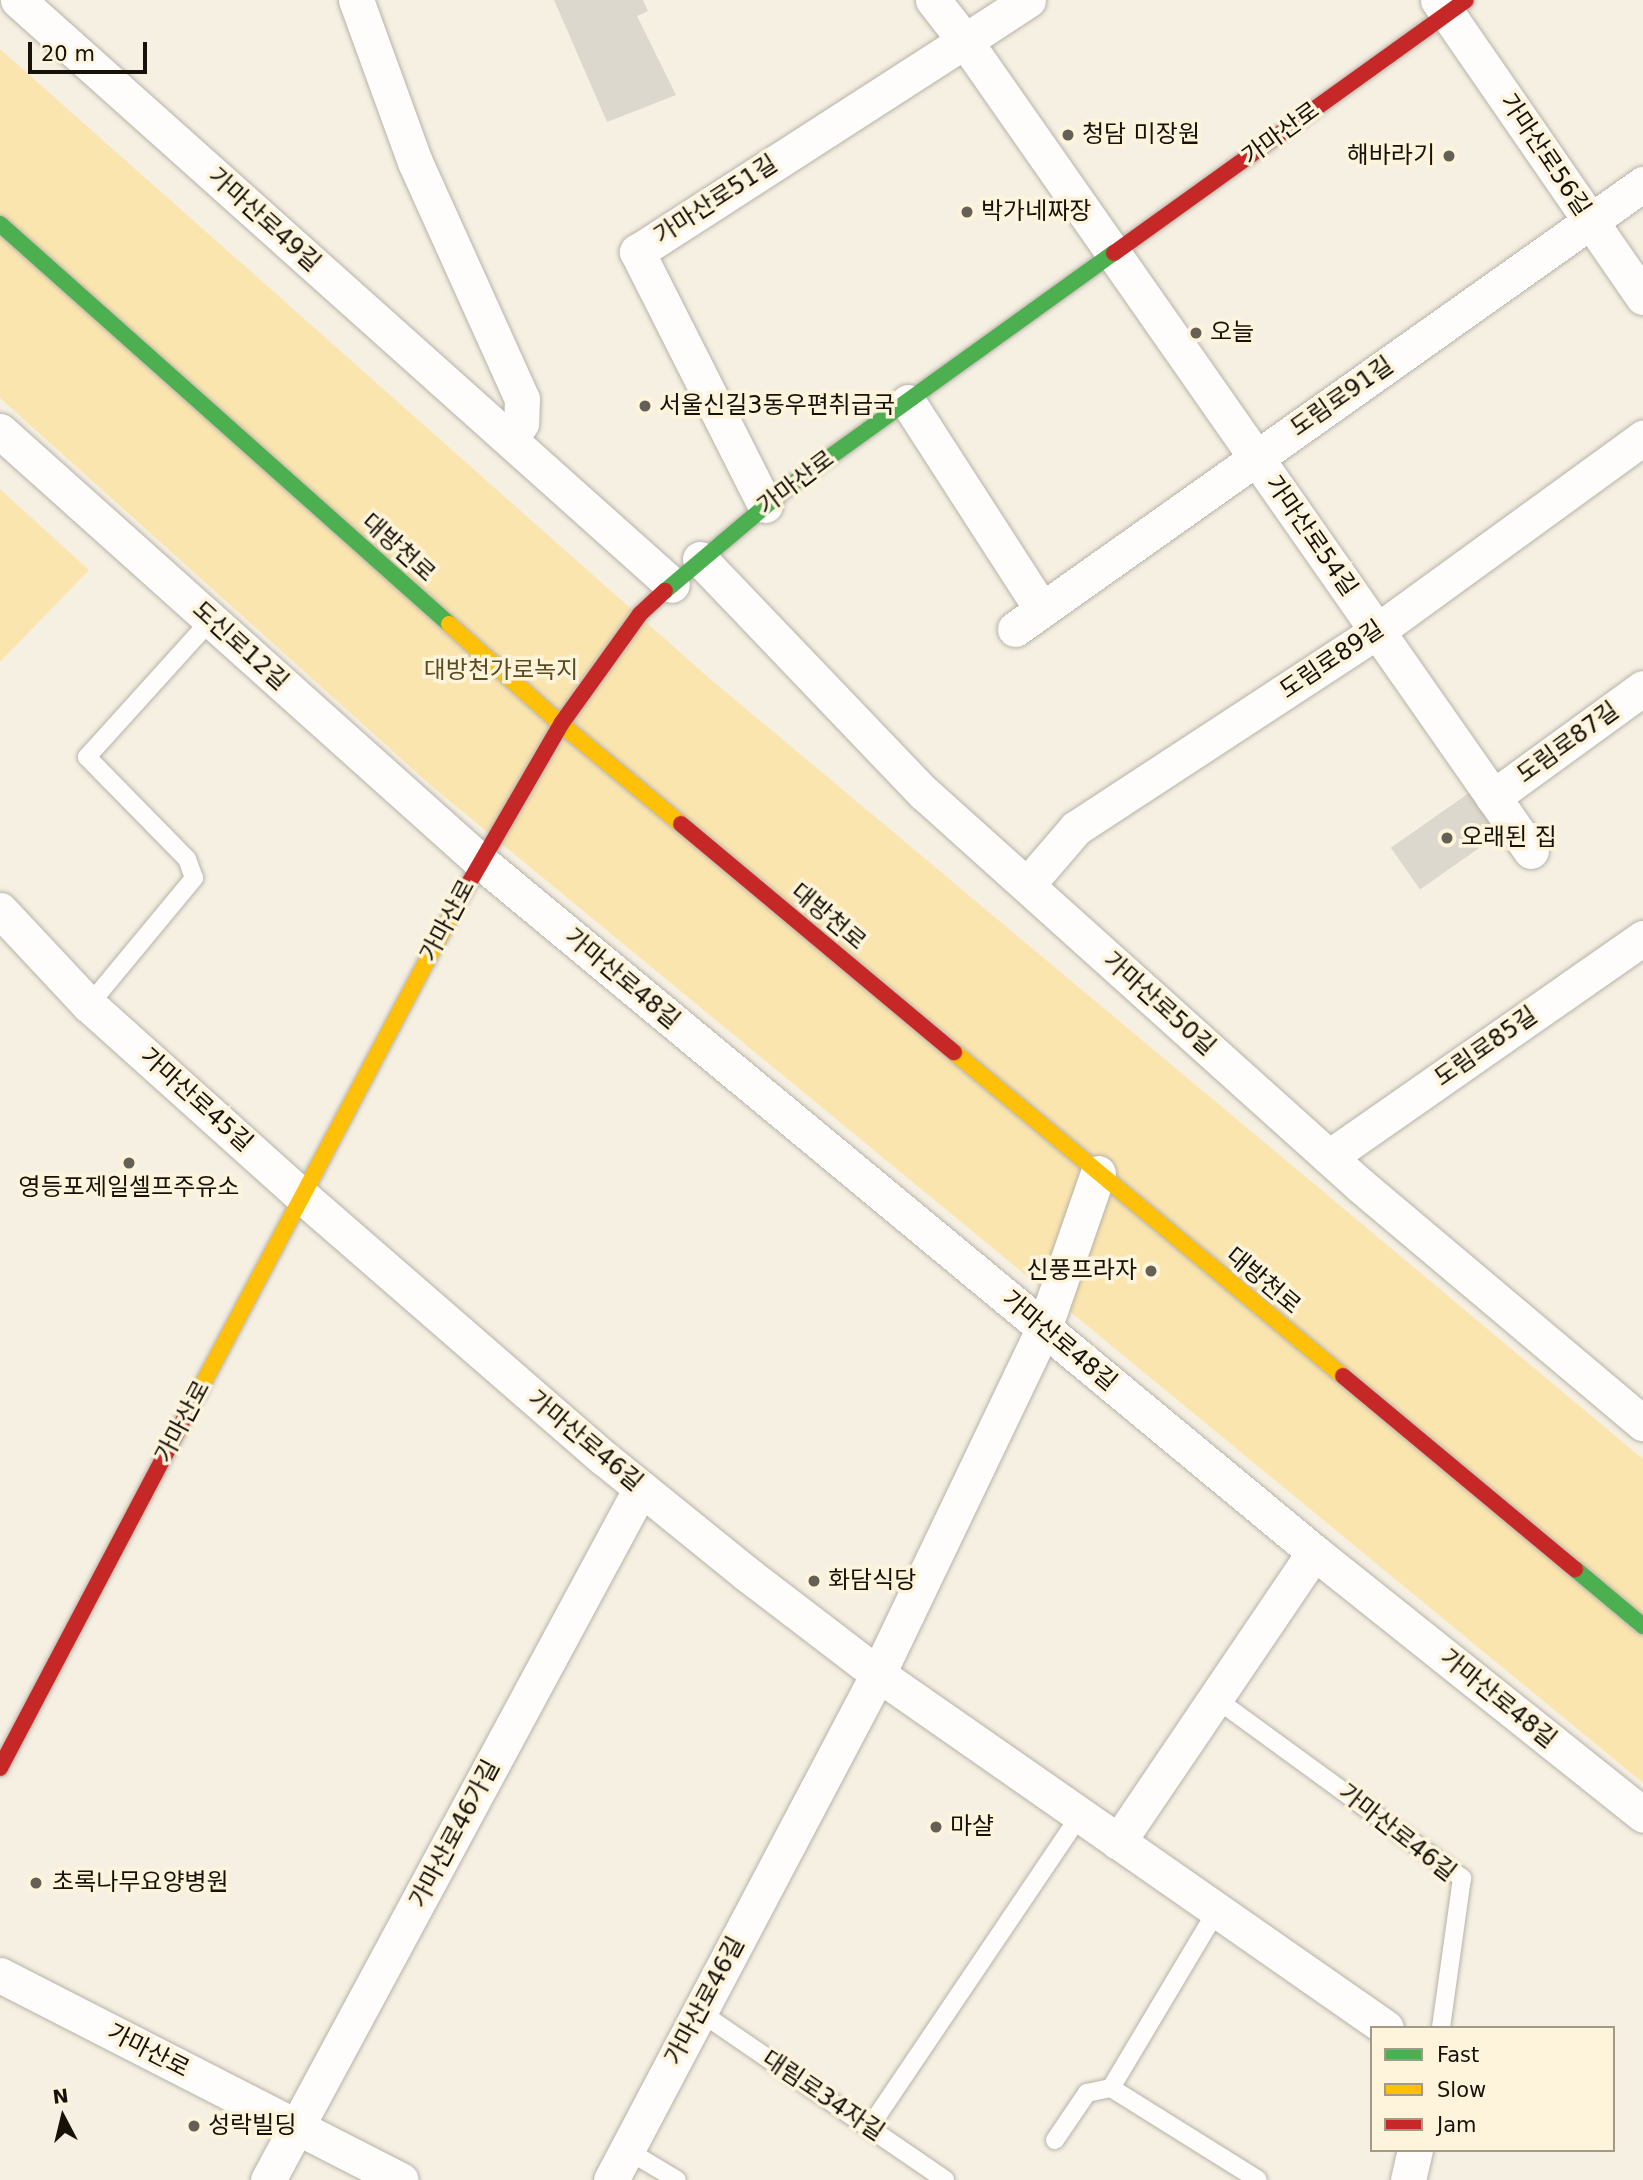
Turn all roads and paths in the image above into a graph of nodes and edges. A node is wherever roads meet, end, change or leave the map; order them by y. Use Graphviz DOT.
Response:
graph roads {
  1 [pos="18,0"];
  2 [pos="356,0"];
  3 [pos="933,0"];
  4 [pos="1028,0"];
  5 [pos="1451,4"];
  6 [pos="965,41"];
  7 [pos="1643,184"];
  8 [pos="1591,221"];
  9 [pos="0,224"];
  10 [pos="1115,255"];
  11 [pos="1643,297"];
  12 [pos="908,402"];
  13 [pos="0,431"];
  14 [pos="1643,438"];
  15 [pos="510,440"];
  16 [pos="1256,458"];
  17 [pos="765,505"];
  18 [pos="700,559"];
  19 [pos="672,585"];
  20 [pos="211,620"];
  21 [pos="1377,631"];
  22 [pos="1643,688"];
  23 [pos="561,724"];
  24 [pos="1493,797"];
  25 [pos="1531,852"];
  26 [pos="480,861"];
  27 [pos="1027,885"];
  28 [pos="0,910"];
  29 [pos="1643,937"];
  30 [pos="89,1005"];
  31 [pos="1329,1157"];
  32 [pos="1098,1173"];
  33 [pos="302,1196"];
  34 [pos="1044,1328"];
  35 [pos="1643,1423"];
  36 [pos="641,1488"];
  37 [pos="1314,1552"];
  38 [pos="1643,1626"];
  39 [pos="878,1674"];
  40 [pos="1215,1698"];
  41 [pos="0,1768"];
  42 [pos="1080,1815"];
  43 [pos="1643,1815"];
  44 [pos="1118,1842"];
  45 [pos="1217,1910"];
  46 [pos="0,1975"];
  47 [pos="700,2012"];
  48 [pos="1382,2026"];
  49 [pos="1441,2026"];
  50 [pos="1111,2088"];
  51 [pos="297,2127"];
  52 [pos="869,2127"];
  53 [pos="1055,2140"];
  54 [pos="1415,2152"];
  55 [pos="619,2165"];
  56 [pos="268,2180"];
  57 [pos="401,2180"];
  58 [pos="677,2180"];
  59 [pos="945,2180"];
  60 [pos="1258,2180"];
  61 [pos="1408,2180"];
  1 -- 15 [label="street, 가마산로49길"];
  2 -- 15 [label="street"];
  3 -- 6 [label="street"];
  4 -- 6 [label="street, 가마산로51길"];
  5 -- 8 [label="street, 가마산로56길"];
  5 -- 10 [label="main road, 가마산로"];
  6 -- 10 [label="street"];
  6 -- 17 [label="street, 가마산로51길"];
  7 -- 8 [label="street, 도림로91길"];
  8 -- 11 [label="street, 가마산로56길"];
  8 -- 16 [label="street, 도림로91길"];
  9 -- 23 [label="main road, 대방천로"];
  10 -- 12 [label="main road, 가마산로"];
  10 -- 16 [label="street, 가마산로54길"];
  12 -- 16 [label="street, 도림로91길"];
  12 -- 17 [label="main road, 가마산로"];
  13 -- 20 [label="street, 도신로12길"];
  14 -- 21 [label="street, 도림로89길"];
  15 -- 19 [label="street, 가마산로49길"];
  16 -- 21 [label="street, 가마산로54길"];
  17 -- 18 [label="main road, 가마산로"];
  18 -- 19 [label="main road, 가마산로"];
  18 -- 27 [label="street, 가마산로50길"];
  19 -- 23 [label="main road, 가마산로"];
  20 -- 26 [label="street, 도신로12길"];
  20 -- 30 [label="lane"];
  21 -- 24 [label="street, 가마산로54길"];
  21 -- 27 [label="street, 도림로89길"];
  22 -- 24 [label="street, 도림로87길"];
  23 -- 26 [label="main road, 가마산로"];
  23 -- 32 [label="main road, 대방천로"];
  24 -- 25 [label="street, 가마산로54길"];
  26 -- 33 [label="main road, 가마산로"];
  26 -- 34 [label="street, 가마산로48길"];
  27 -- 31 [label="street, 가마산로50길"];
  28 -- 30 [label="street, 가마산로45길"];
  29 -- 31 [label="street, 도림로85길"];
  30 -- 33 [label="street, 가마산로45길"];
  31 -- 35 [label="street, 가마산로50길"];
  32 -- 34 [label="street, 가마산로46길"];
  32 -- 38 [label="main road, 대방천로"];
  33 -- 36 [label="street, 가마산로46길"];
  33 -- 41 [label="main road, 가마산로"];
  34 -- 37 [label="street, 가마산로48길"];
  34 -- 39 [label="street, 가마산로46길"];
  36 -- 39 [label="street, 가마산로46길"];
  36 -- 51 [label="street, 가마산로46가길"];
  37 -- 40 [label="street"];
  37 -- 43 [label="street, 가마산로48길"];
  39 -- 42 [label="street, 가마산로46길"];
  39 -- 47 [label="street, 가마산로46길"];
  40 -- 44 [label="street"];
  40 -- 49 [label="lane, 가마산로46길"];
  42 -- 44 [label="street, 가마산로46길"];
  42 -- 52 [label="lane"];
  44 -- 45 [label="street, 가마산로46길"];
  45 -- 48 [label="street, 가마산로46길"];
  45 -- 50 [label="lane"];
  46 -- 51 [label="street, 가마산로"];
  47 -- 52 [label="lane, 대림로34자길"];
  47 -- 55 [label="street, 가마산로46길"];
  50 -- 53 [label="lane"];
  50 -- 60 [label="lane"];
  51 -- 56 [label="street, 가마산로46가길"];
  51 -- 57 [label="street, 가마산로"];
  52 -- 59 [label="lane, 대림로34자길"];
  54 -- 61 [label="street"];
  55 -- 58 [label="lane"];
}
